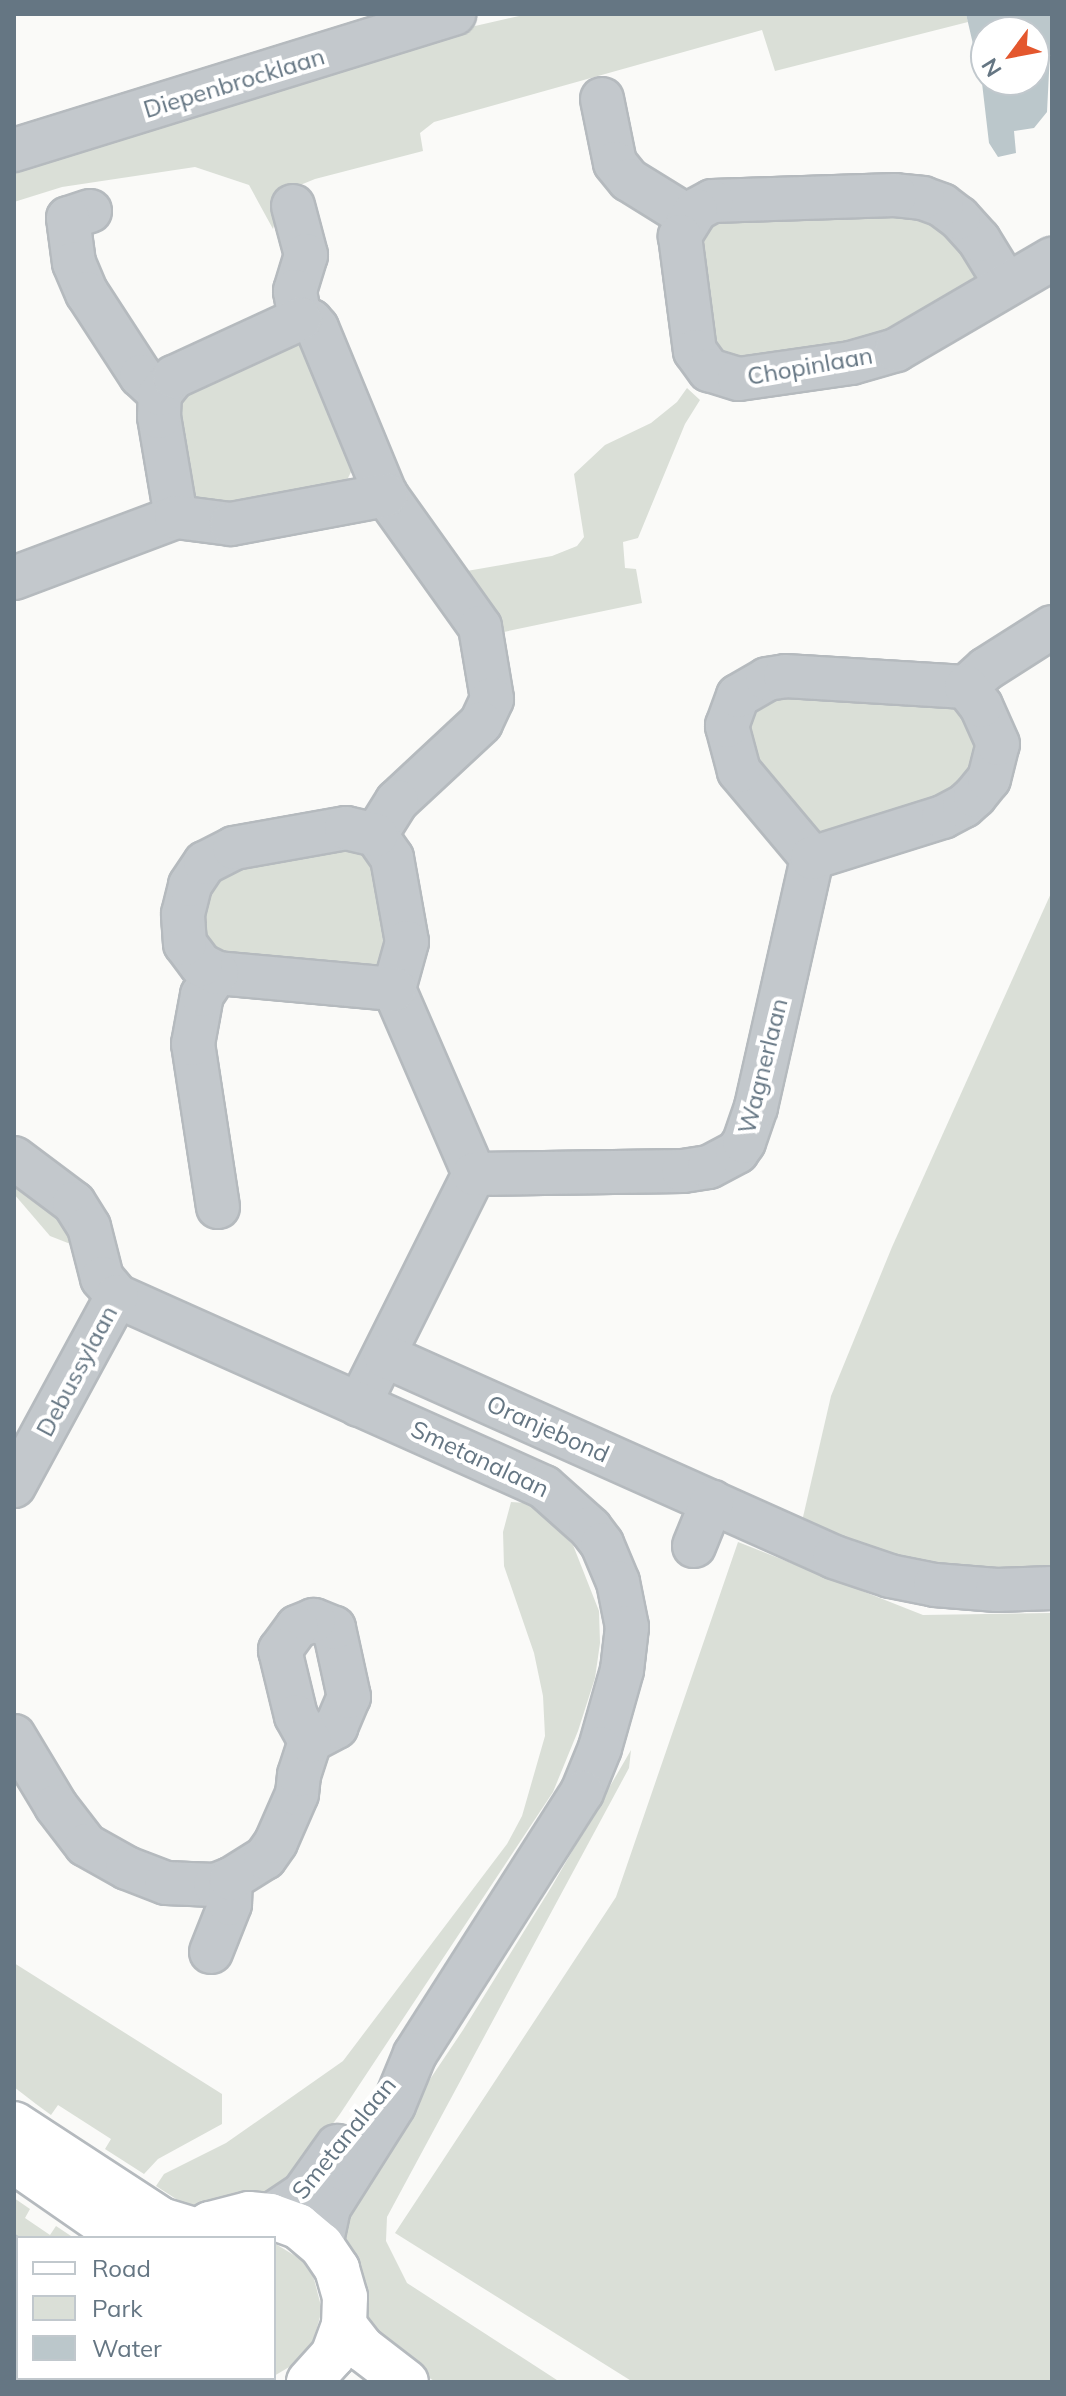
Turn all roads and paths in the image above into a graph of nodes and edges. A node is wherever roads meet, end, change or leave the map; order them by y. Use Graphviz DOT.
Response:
graph roads {
  1 [pos="454,14"];
  2 [pos="602,99"];
  3 [pos="14,150"];
  4 [pos="293,206"];
  5 [pos="90,211"];
  6 [pos="689,217"];
  7 [pos="1052,259"];
  8 [pos="1006,284"];
  9 [pos="300,319"];
  10 [pos="160,394"];
  11 [pos="386,495"];
  12 [pos="176,517"];
  13 [pos="14,578"];
  14 [pos="1052,627"];
  15 [pos="966,687"];
  16 [pos="376,835"];
  17 [pos="812,858"];
  18 [pos="217,973"];
  19 [pos="394,989"];
  20 [pos="14,1158"];
  21 [pos="474,1174"];
  22 [pos="218,1207"];
  23 [pos="117,1296"];
  24 [pos="385,1356"];
  25 [pos="359,1405"];
  26 [pos="533,1422"];
  27 [pos="512,1470"];
  28 [pos="14,1486"];
  29 [pos="712,1502"];
  30 [pos="694,1546"];
  31 [pos="1052,1588"];
  32 [pos="14,1736"];
  33 [pos="310,1741"];
  34 [pos="231,1879"];
  35 [pos="211,1952"];
  36 [pos="415,2054"];
  37 [pos="14,2124"];
  38 [pos="14,2161"];
  39 [pos="270,2216"];
  40 [pos="193,2234"];
  41 [pos="122,2236"];
  42 [pos="321,2245"];
  43 [pos="344,2325"];
  44 [pos="323,2381"];
  45 [pos="406,2382"];
  1 -- 3 [label="street, Diepenbrocklaan"];
  2 -- 6 [label="street"];
  4 -- 9 [label="street"];
  5 -- 10 [label="street"];
  6 -- 8 [label="street"];
  6 -- 8 [label="street, Chopinlaan"];
  7 -- 8 [label="street, Chopinlaan"];
  9 -- 10 [label="street"];
  9 -- 11 [label="street"];
  10 -- 12 [label="street"];
  11 -- 12 [label="street"];
  11 -- 16 [label="street"];
  12 -- 13 [label="street"];
  14 -- 15 [label="street"];
  15 -- 17 [label="street"];
  15 -- 17 [label="street"];
  16 -- 18 [label="street"];
  16 -- 19 [label="street"];
  17 -- 21 [label="street, Wagnerlaan"];
  18 -- 19 [label="street"];
  18 -- 22 [label="street"];
  19 -- 21 [label="street"];
  20 -- 23 [label="street"];
  21 -- 24 [label="street"];
  23 -- 25 [label="street, Smetanalaan"];
  23 -- 28 [label="street, Debussylaan"];
  24 -- 25 [label="street"];
  24 -- 26 [label="street, Oranjebond"];
  25 -- 27 [label="street, Smetanalaan"];
  26 -- 27 [label="street"];
  26 -- 29 [label="street, Oranjebond"];
  27 -- 36 [label="street, Smetanalaan"];
  29 -- 30 [label="street"];
  29 -- 31 [label="street, Oranjebond"];
  32 -- 34 [label="street"];
  33 -- 34 [label="street"];
  34 -- 35 [label="street"];
  36 -- 39 [label="street, Smetanalaan"];
  36 -- 42 [label="street, Smetanalaan"];
  37 -- 40 [label="main road"];
  38 -- 41 [label="main road"];
  39 -- 40 [label="main road"];
  39 -- 42 [label="main road"];
  42 -- 43 [label="main road"];
  43 -- 44 [label="main road"];
  43 -- 45 [label="main road"];
}
